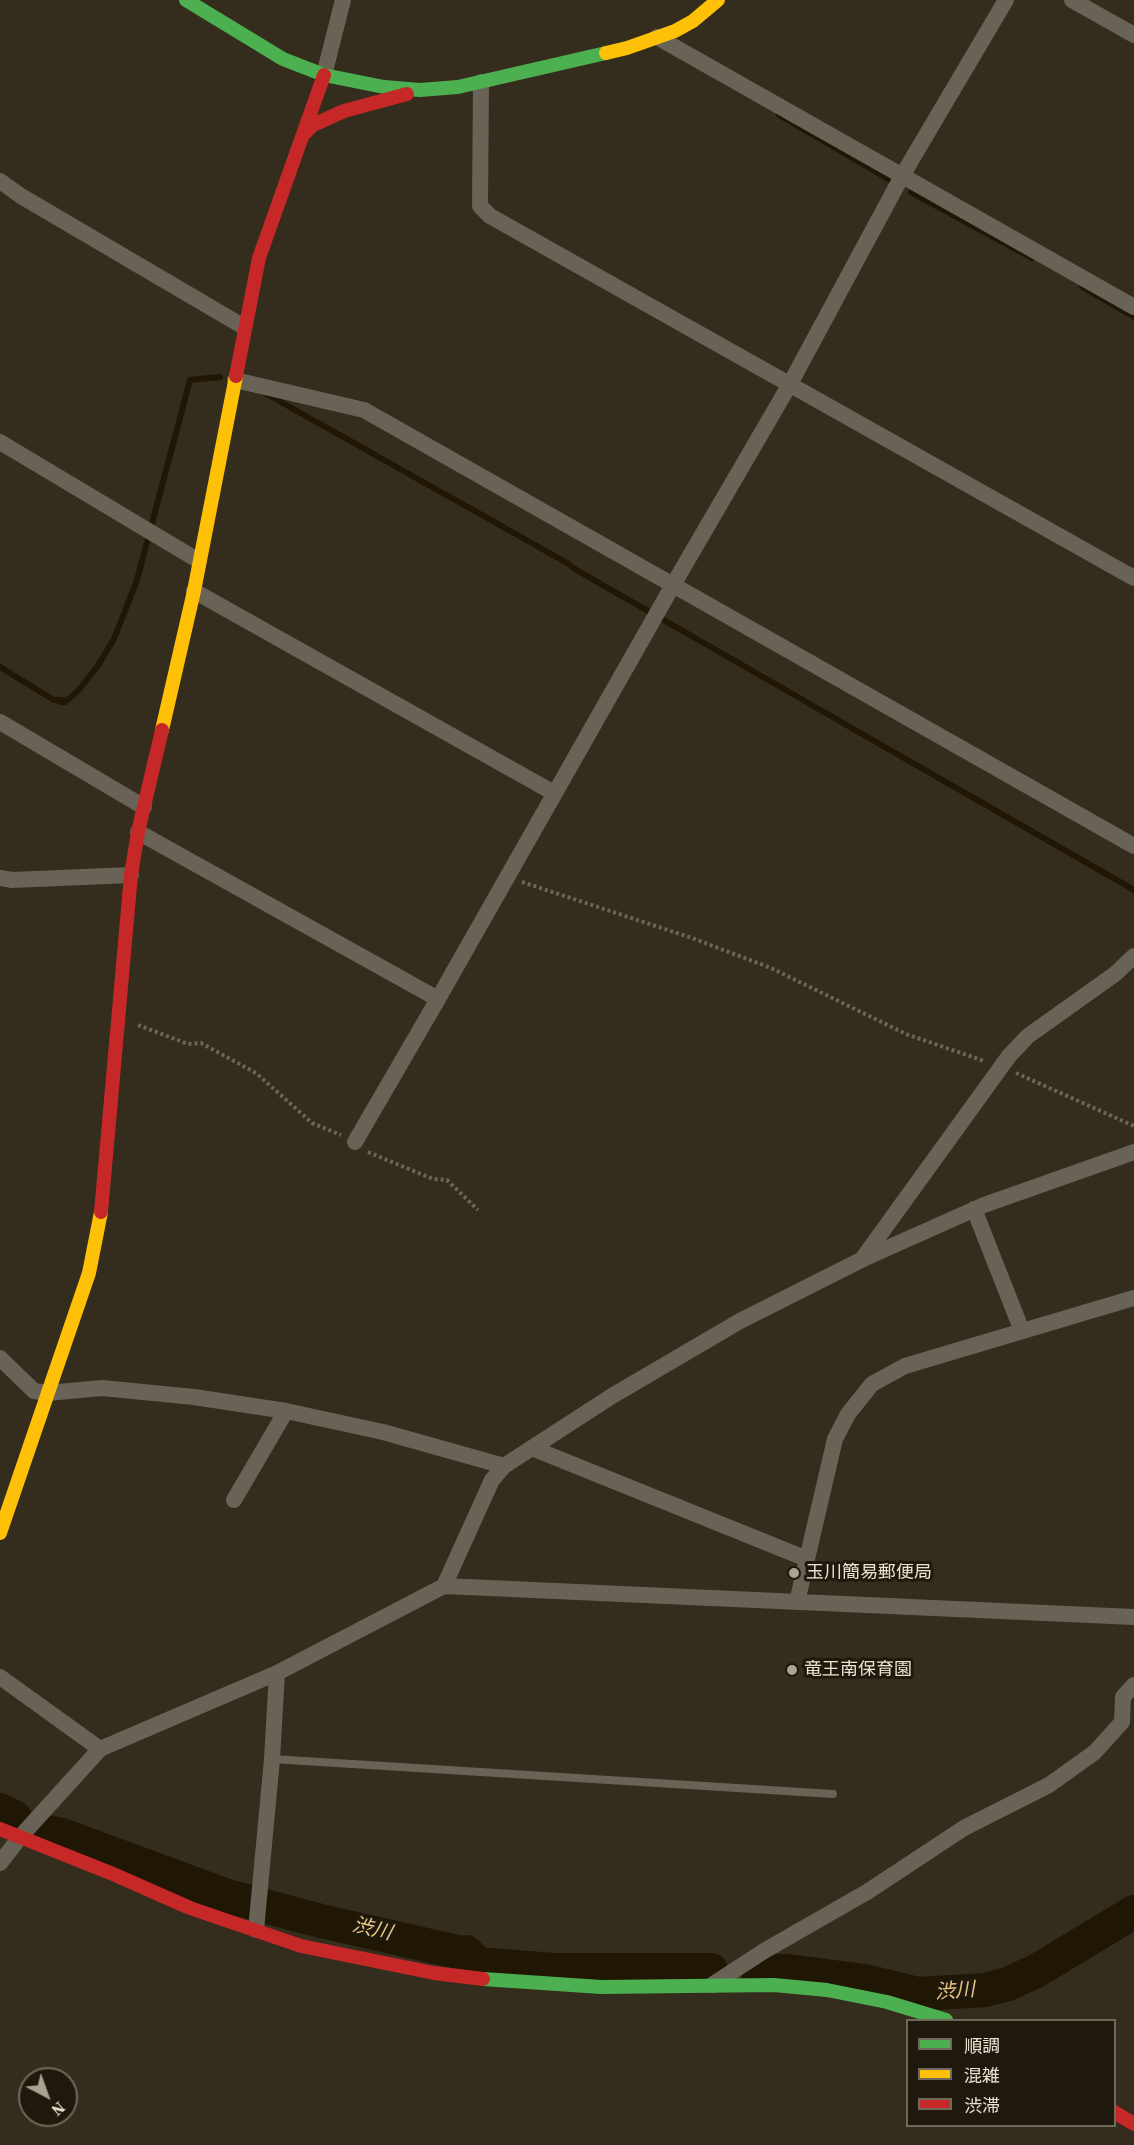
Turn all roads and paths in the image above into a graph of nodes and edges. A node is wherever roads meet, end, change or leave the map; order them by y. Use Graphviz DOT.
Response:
graph roads {
  1 [pos="186,0"];
  2 [pos="343,0"];
  3 [pos="718,0"];
  4 [pos="1006,0"];
  5 [pos="1072,0"];
  6 [pos="1134,35"];
  7 [pos="657,37"];
  8 [pos="324,75"];
  9 [pos="481,82"];
  10 [pos="420,90"];
  11 [pos="303,135"];
  12 [pos="902,176"];
  13 [pos="0,181"];
  14 [pos="1134,307"];
  15 [pos="244,327"];
  16 [pos="235,381"];
  17 [pos="790,384"];
  18 [pos="0,442"];
  19 [pos="199,561"];
  20 [pos="1134,578"];
  21 [pos="673,585"];
  22 [pos="194,591"];
  23 [pos="0,722"];
  24 [pos="554,793"];
  25 [pos="144,807"];
  26 [pos="138,832"];
  27 [pos="1134,846"];
  28 [pos="131,875"];
  29 [pos="507,877"];
  30 [pos="0,879"];
  31 [pos="1134,956"];
  32 [pos="438,999"];
  33 [pos="118,1017"];
  34 [pos="1001,1067"];
  35 [pos="1134,1126"];
  36 [pos="355,1142"];
  37 [pos="1134,1152"];
  38 [pos="974,1209"];
  39 [pos="478,1210"];
  40 [pos="863,1259"];
  41 [pos="1134,1298"];
  42 [pos="1022,1331"];
  43 [pos="0,1358"];
  44 [pos="48,1393"];
  45 [pos="286,1411"];
  46 [pos="532,1448"];
  47 [pos="504,1466"];
  48 [pos="234,1500"];
  49 [pos="0,1533"];
  50 [pos="807,1559"];
  51 [pos="444,1586"];
  52 [pos="797,1602"];
  53 [pos="1134,1617"];
  54 [pos="277,1673"];
  55 [pos="0,1677"];
  56 [pos="1134,1685"];
  57 [pos="1128,1725"];
  58 [pos="100,1749"];
  59 [pos="272,1759"];
  60 [pos="832,1794"];
  61 [pos="0,1829"];
  62 [pos="21,1836"];
  63 [pos="0,1863"];
  64 [pos="256,1925"];
  65 [pos="711,1986"];
  66 [pos="943,2019"];
  67 [pos="1116,2113"];
  68 [pos="1134,2124"];
  1 -- 8 [label="street"];
  2 -- 8 [label="street"];
  3 -- 7 [label="street"];
  4 -- 12 [label="street"];
  5 -- 6 [label="street"];
  7 -- 9 [label="street"];
  7 -- 12 [label="street"];
  8 -- 10 [label="street"];
  8 -- 11 [label="street"];
  9 -- 10 [label="street"];
  9 -- 17 [label="street"];
  10 -- 11 [label="street"];
  11 -- 15 [label="street"];
  12 -- 14 [label="street"];
  12 -- 17 [label="street"];
  13 -- 15 [label="street"];
  15 -- 16 [label="street"];
  16 -- 19 [label="street"];
  16 -- 21 [label="street"];
  17 -- 20 [label="street"];
  17 -- 21 [label="street"];
  18 -- 19 [label="street"];
  19 -- 22 [label="street"];
  21 -- 24 [label="street"];
  21 -- 27 [label="street"];
  22 -- 24 [label="street"];
  22 -- 25 [label="street"];
  23 -- 25 [label="street"];
  24 -- 29 [label="street"];
  25 -- 26 [label="street"];
  26 -- 28 [label="street"];
  26 -- 32 [label="street"];
  28 -- 30 [label="street"];
  28 -- 33 [label="street"];
  29 -- 32 [label="street"];
  29 -- 34 [label="path"];
  31 -- 34 [label="street"];
  32 -- 36 [label="street"];
  33 -- 36 [label="path"];
  33 -- 44 [label="street"];
  34 -- 35 [label="path"];
  34 -- 40 [label="street"];
  36 -- 39 [label="path"];
  37 -- 38 [label="street"];
  38 -- 40 [label="street"];
  38 -- 42 [label="street"];
  40 -- 46 [label="street"];
  41 -- 42 [label="street"];
  42 -- 50 [label="street"];
  43 -- 44 [label="street"];
  44 -- 45 [label="street"];
  44 -- 49 [label="street"];
  45 -- 47 [label="street"];
  45 -- 48 [label="street"];
  46 -- 47 [label="street"];
  46 -- 50 [label="street"];
  47 -- 51 [label="street"];
  50 -- 52 [label="street"];
  51 -- 52 [label="street"];
  51 -- 54 [label="street"];
  52 -- 53 [label="street"];
  54 -- 58 [label="street"];
  54 -- 59 [label="street"];
  55 -- 58 [label="street"];
  56 -- 57 [label="street"];
  57 -- 65 [label="street"];
  58 -- 62 [label="street"];
  59 -- 60 [label="lane"];
  59 -- 64 [label="street"];
  61 -- 62 [label="street"];
  62 -- 63 [label="street"];
  62 -- 64 [label="street"];
  64 -- 65 [label="street"];
  65 -- 66 [label="street"];
  67 -- 68 [label="street"];
}
